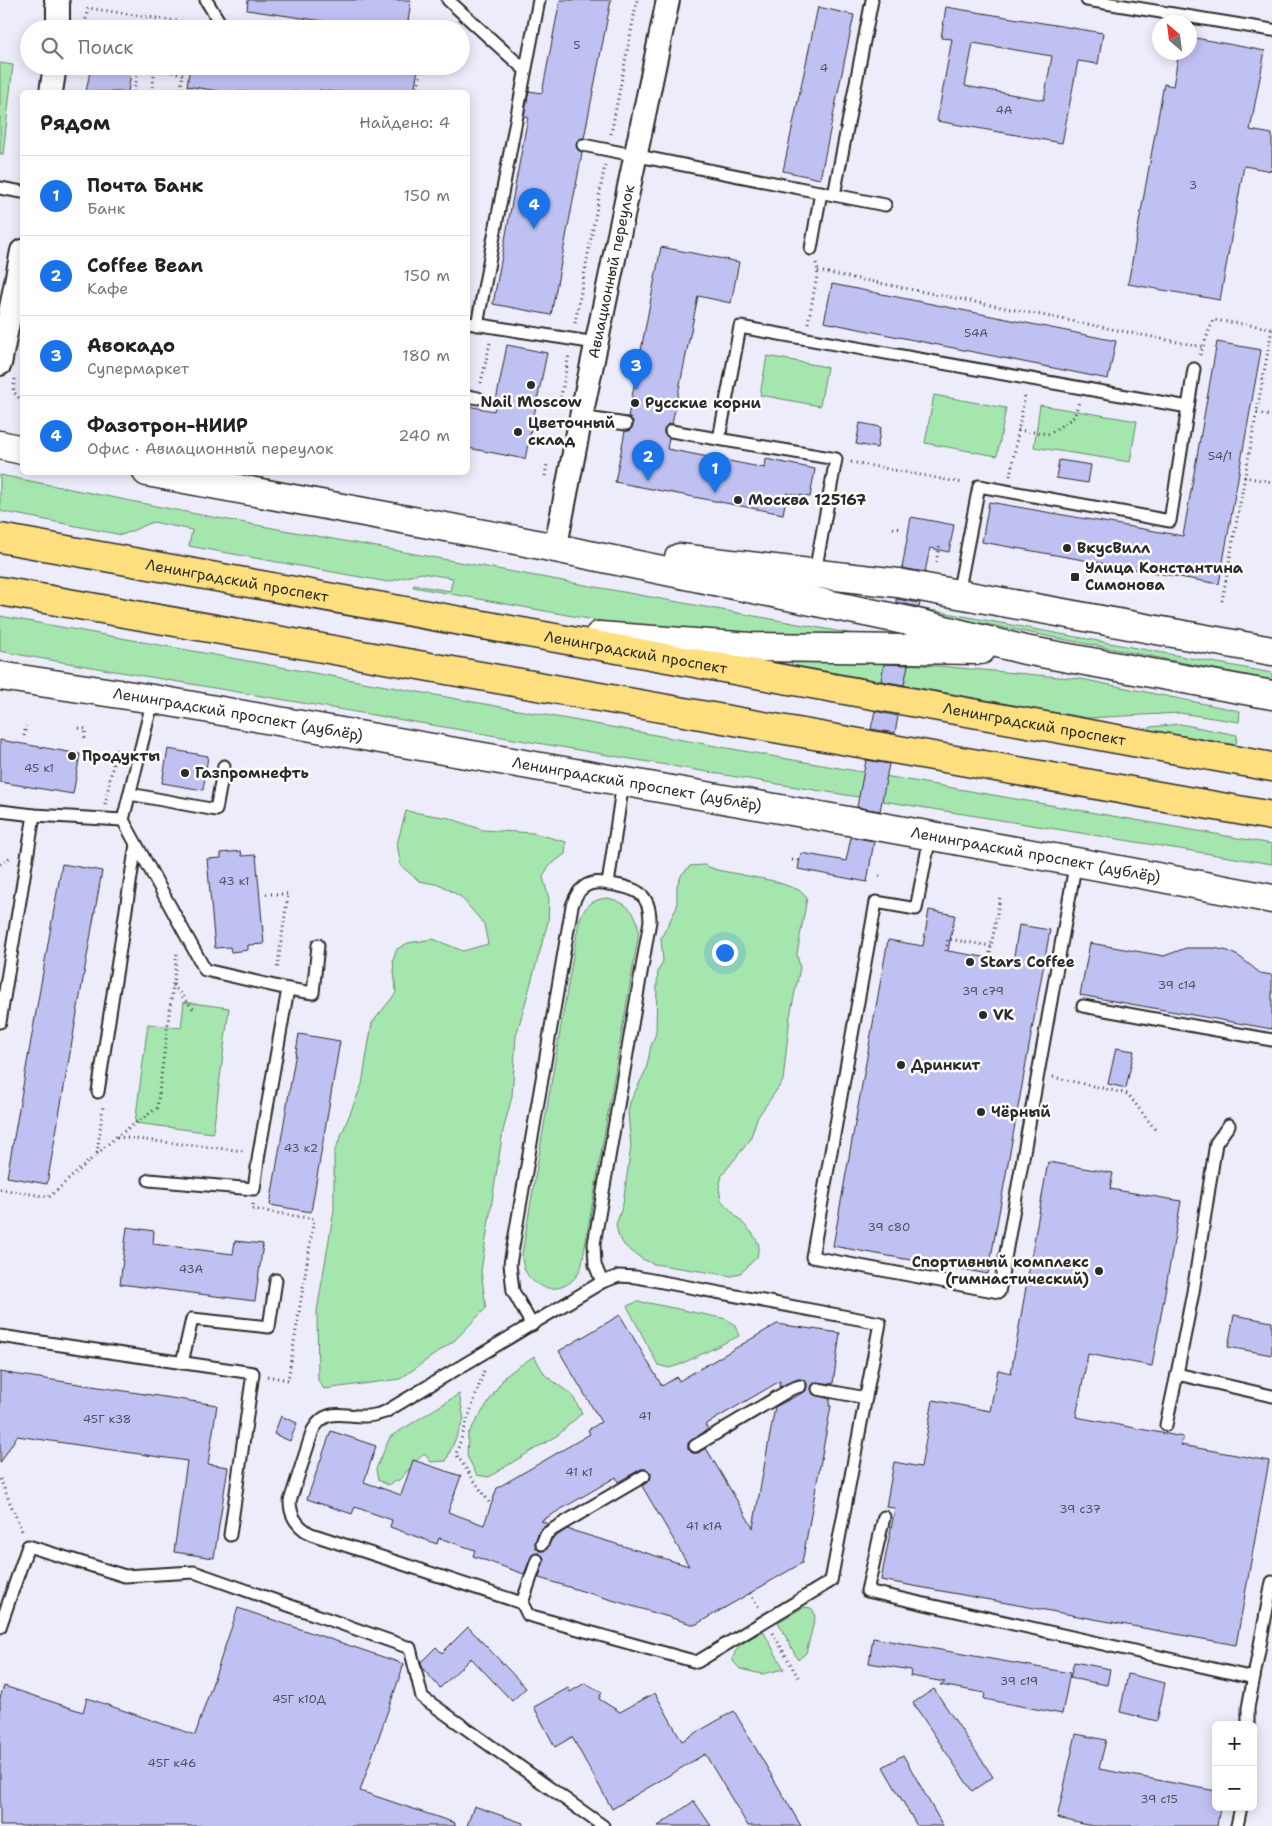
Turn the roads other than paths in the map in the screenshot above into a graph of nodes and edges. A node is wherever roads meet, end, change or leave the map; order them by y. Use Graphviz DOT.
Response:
graph roads {
  1 [pos="206,0"];
  2 [pos="448,0"];
  3 [pos="538,0"];
  4 [pos="668,0"];
  5 [pos="872,0"];
  6 [pos="1087,0"];
  7 [pos="61,1"];
  8 [pos="59,20"];
  9 [pos="221,20"];
  10 [pos="1272,30"];
  11 [pos="526,70"];
  12 [pos="54,75"];
  13 [pos="51,90"];
  14 [pos="583,145"];
  15 [pos="635,156"];
  16 [pos="0,188"];
  17 [pos="20,192"];
  18 [pos="821,192"];
  19 [pos="834,195"];
  20 [pos="885,205"];
  21 [pos="812,248"];
  22 [pos="20,260"];
  23 [pos="6,299"];
  24 [pos="472,324"];
  25 [pos="596,343"];
  26 [pos="1194,369"];
  27 [pos="8,371"];
  28 [pos="1188,407"];
  29 [pos="581,417"];
  30 [pos="626,424"];
  31 [pos="671,431"];
  32 [pos="719,439"];
  33 [pos="0,445"];
  34 [pos="20,450"];
  35 [pos="163,475"];
  36 [pos="0,538"];
  37 [pos="521,541"];
  38 [pos="556,545"];
  39 [pos="815,572"];
  40 [pos="0,591"];
  41 [pos="958,594"];
  42 [pos="510,629"];
  43 [pos="1025,650"];
  44 [pos="1272,651"];
  45 [pos="0,660"];
  46 [pos="0,676"];
  47 [pos="1272,695"];
  48 [pos="142,698"];
  49 [pos="224,766"];
  50 [pos="1272,766"];
  51 [pos="623,782"];
  52 [pos="130,794"];
  53 [pos="0,811"];
  54 [pos="34,815"];
  55 [pos="1272,816"];
  56 [pos="123,820"];
  57 [pos="930,837"];
  58 [pos="136,844"];
  59 [pos="1076,861"];
  60 [pos="1272,879"];
  61 [pos="608,884"];
  62 [pos="1272,898"];
  63 [pos="318,945"];
  64 [pos="288,989"];
  65 [pos="1083,1006"];
  66 [pos="0,1022"];
  67 [pos="1272,1040"];
  68 [pos="98,1092"];
  69 [pos="1229,1125"];
  70 [pos="149,1180"];
  71 [pos="276,1280"];
  72 [pos="602,1282"];
  73 [pos="532,1325"];
  74 [pos="0,1336"];
  75 [pos="182,1363"];
  76 [pos="1177,1374"];
  77 [pos="800,1386"];
  78 [pos="818,1389"];
  79 [pos="1272,1396"];
  80 [pos="866,1398"];
  81 [pos="1166,1425"];
  82 [pos="695,1446"];
  83 [pos="644,1476"];
  84 [pos="884,1517"];
  85 [pos="230,1535"];
  86 [pos="542,1544"];
  87 [pos="536,1560"];
  88 [pos="1272,1582"];
  89 [pos="522,1603"];
  90 [pos="0,1627"];
  91 [pos="1254,1678"];
  92 [pos="1248,1721"];
  93 [pos="1240,1811"];
  94 [pos="603,1826"];
  95 [pos="1237,1826"];
  1 -- 9 [label="lane"];
  2 -- 11 [label="lane"];
  3 -- 11 [label="lane"];
  4 -- 15 [label="street, Авиационный переулок"];
  5 -- 19 [label="lane"];
  6 -- 10 [label="lane"];
  7 -- 8 [label="street"];
  11 -- 24 [label="lane"];
  12 -- 13 [label="street"];
  14 -- 15 [label="lane"];
  15 -- 18 [label="lane"];
  15 -- 25 [label="street, Авиационный переулок"];
  16 -- 17 [label="lane"];
  18 -- 19 [label="lane"];
  18 -- 21 [label="lane"];
  19 -- 20 [label="lane"];
  22 -- 23 [label="street"];
  23 -- 27 [label="street"];
  24 -- 25 [label="lane"];
  25 -- 29 [label="street, Авиационный переулок"];
  26 -- 28 [label="lane"];
  28 -- 32 [label="lane"];
  28 -- 41 [label="lane"];
  29 -- 30 [label="lane"];
  29 -- 38 [label="street, Авиационный переулок"];
  31 -- 32 [label="lane"];
  32 -- 39 [label="lane"];
  33 -- 34 [label="main road"];
  35 -- 37 [label="main road"];
  36 -- 42 [label="main road, Ленинградский проспект"];
  37 -- 38 [label="main road"];
  37 -- 43 [label="main road"];
  38 -- 39 [label="main road"];
  39 -- 41 [label="main road"];
  40 -- 55 [label="main road"];
  41 -- 44 [label="main road"];
  42 -- 43 [label="main road"];
  42 -- 50 [label="main road, Ленинградский проспект"];
  43 -- 47 [label="main road"];
  45 -- 48 [label="main road"];
  46 -- 48 [label="main road, Ленинградский проспект (дублёр)"];
  48 -- 51 [label="main road, Ленинградский проспект (дублёр)"];
  48 -- 52 [label="lane"];
  49 -- 52 [label="lane"];
  51 -- 57 [label="main road, Ленинградский проспект (дублёр)"];
  51 -- 61 [label="lane"];
  52 -- 56 [label="lane"];
  53 -- 54 [label="lane"];
  54 -- 56 [label="lane"];
  54 -- 66 [label="lane"];
  56 -- 58 [label="lane"];
  57 -- 59 [label="main road, Ленинградский проспект (дублёр)"];
  57 -- 59 [label="lane"];
  58 -- 64 [label="lane"];
  58 -- 68 [label="lane"];
  59 -- 60 [label="main road"];
  59 -- 62 [label="main road, Ленинградский проспект (дублёр)"];
  61 -- 72 [label="lane"];
  61 -- 73 [label="lane"];
  63 -- 64 [label="lane"];
  64 -- 70 [label="lane"];
  65 -- 67 [label="lane"];
  69 -- 76 [label="lane"];
  71 -- 75 [label="lane"];
  72 -- 73 [label="lane"];
  72 -- 80 [label="lane"];
  73 -- 89 [label="lane"];
  74 -- 75 [label="lane"];
  75 -- 85 [label="lane"];
  76 -- 79 [label="lane"];
  76 -- 81 [label="lane"];
  77 -- 82 [label="lane"];
  78 -- 80 [label="lane"];
  80 -- 89 [label="lane"];
  83 -- 86 [label="lane"];
  84 -- 91 [label="lane"];
  87 -- 89 [label="lane"];
  88 -- 91 [label="lane"];
  90 -- 94 [label="lane"];
  91 -- 92 [label="lane"];
  93 -- 95 [label="lane"];
}
